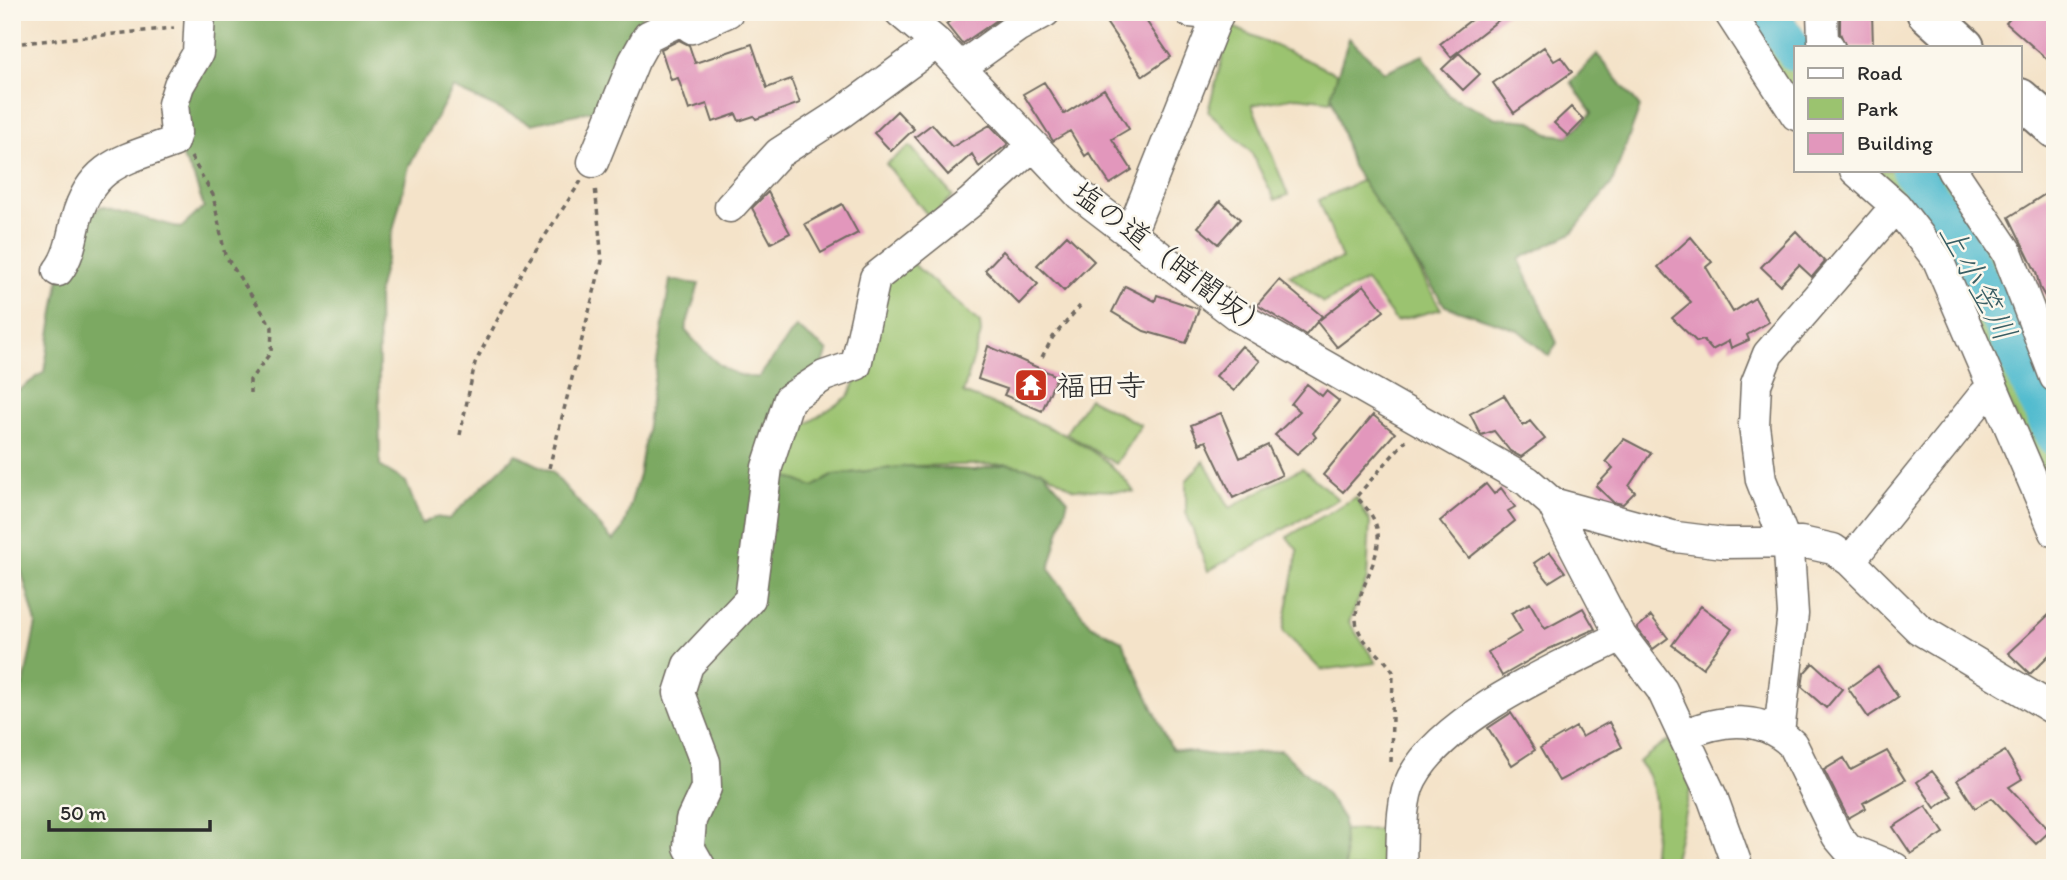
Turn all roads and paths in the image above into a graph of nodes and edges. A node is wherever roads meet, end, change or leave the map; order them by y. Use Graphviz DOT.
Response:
graph roads {
  1 [pos="729,12"];
  2 [pos="900,12"];
  3 [pos="1045,12"];
  4 [pos="1729,12"];
  5 [pos="1822,12"];
  6 [pos="1926,12"];
  7 [pos="1209,13"];
  8 [pos="680,16"];
  9 [pos="200,19"];
  10 [pos="937,43"];
  11 [pos="12,44"];
  12 [pos="1828,46"];
  13 [pos="1964,46"];
  14 [pos="961,66"];
  15 [pos="2022,100"];
  16 [pos="1794,112"];
  17 [pos="2055,130"];
  18 [pos="176,133"];
  19 [pos="1032,146"];
  20 [pos="593,162"];
  21 [pos="1858,172"];
  22 [pos="1953,172"];
  23 [pos="1896,206"];
  24 [pos="730,207"];
  25 [pos="1131,233"];
  26 [pos="58,271"];
  27 [pos="1080,306"];
  28 [pos="1042,357"];
  29 [pos="2055,377"];
  30 [pos="1993,392"];
  31 [pos="250,393"];
  32 [pos="1421,422"];
  33 [pos="460,435"];
  34 [pos="550,468"];
  35 [pos="1552,503"];
  36 [pos="2055,532"];
  37 [pos="1786,543"];
  38 [pos="1850,561"];
  39 [pos="1621,636"];
  40 [pos="2055,710"];
  41 [pos="1779,732"];
  42 [pos="1684,735"];
  43 [pos="1407,799"];
  44 [pos="701,868"];
  45 [pos="1401,868"];
  46 [pos="1738,868"];
  47 [pos="1895,868"];
  1 -- 8 [label="street"];
  2 -- 10 [label="street, 塩の道（暗闇坂）"];
  3 -- 14 [label="street"];
  4 -- 16 [label="street"];
  5 -- 12 [label="street"];
  6 -- 13 [label="main road"];
  7 -- 25 [label="street"];
  8 -- 20 [label="street"];
  9 -- 11 [label="path"];
  9 -- 18 [label="street"];
  10 -- 14 [label="street, 塩の道（暗闇坂）"];
  10 -- 24 [label="street"];
  14 -- 19 [label="street, 塩の道（暗闇坂）"];
  15 -- 17 [label="main road"];
  18 -- 26 [label="street"];
  18 -- 31 [label="path"];
  19 -- 25 [label="street, 塩の道（暗闇坂）"];
  19 -- 44 [label="street"];
  20 -- 33 [label="path"];
  20 -- 34 [label="path"];
  21 -- 23 [label="street"];
  22 -- 29 [label="street"];
  23 -- 30 [label="street"];
  23 -- 37 [label="street"];
  25 -- 32 [label="street, 塩の道（暗闇坂）"];
  27 -- 28 [label="path"];
  30 -- 36 [label="street"];
  30 -- 38 [label="street"];
  32 -- 35 [label="street, 塩の道（暗闇坂）"];
  32 -- 43 [label="path"];
  35 -- 37 [label="street"];
  35 -- 39 [label="street"];
  37 -- 38 [label="street"];
  37 -- 41 [label="street"];
  38 -- 40 [label="street"];
  39 -- 42 [label="street"];
  39 -- 43 [label="street"];
  41 -- 42 [label="street"];
  41 -- 47 [label="street"];
  42 -- 46 [label="street"];
  43 -- 45 [label="street"];
}
